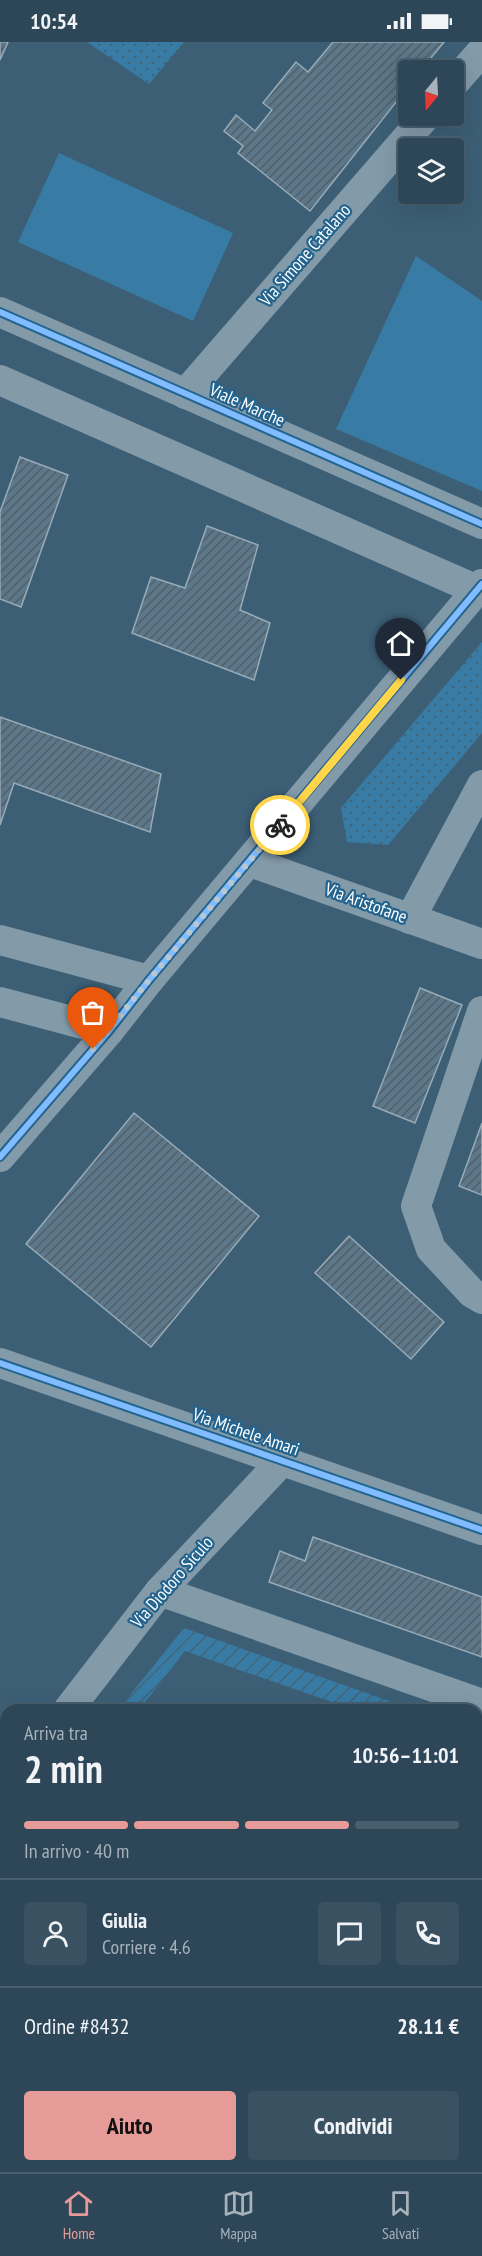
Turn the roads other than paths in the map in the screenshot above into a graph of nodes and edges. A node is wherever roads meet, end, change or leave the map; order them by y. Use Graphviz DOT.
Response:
graph roads {
  1 [pos="482,51"];
  2 [pos="464,71"];
  3 [pos="417,126"];
  4 [pos="0,312"];
  5 [pos="0,380"];
  6 [pos="185,394"];
  7 [pos="482,524"];
  8 [pos="479,587"];
  9 [pos="482,785"];
  10 [pos="250,862"];
  11 [pos="410,919"];
  12 [pos="0,940"];
  13 [pos="482,944"];
  14 [pos="149,980"];
  15 [pos="0,1002"];
  16 [pos="482,1011"];
  17 [pos="109,1031"];
  18 [pos="0,1157"];
  19 [pos="482,1299"];
  20 [pos="0,1363"];
  21 [pos="283,1460"];
  22 [pos="482,1530"];
  23 [pos="160,1591"];
  24 [pos="73,1704"];
  25 [pos="482,1704"];
  1 -- 2 [label="street"];
  3 -- 6 [label="street, Via Simone Catalano"];
  4 -- 6 [label="street, Viale Marche"];
  5 -- 8 [label="street"];
  6 -- 7 [label="street, Viale Marche"];
  8 -- 10 [label="street"];
  9 -- 11 [label="street"];
  10 -- 11 [label="street, Via Aristofane"];
  10 -- 14 [label="street"];
  11 -- 13 [label="street, Via Aristofane"];
  12 -- 14 [label="street"];
  14 -- 17 [label="street"];
  15 -- 17 [label="street"];
  16 -- 19 [label="street"];
  17 -- 18 [label="street"];
  20 -- 21 [label="street, Via Michele Amari"];
  21 -- 22 [label="street, Via Michele Amari"];
  21 -- 23 [label="street, Via Diodoro Siculo"];
  23 -- 24 [label="street, Via Diodoro Siculo"];
  23 -- 25 [label="street"];
}
